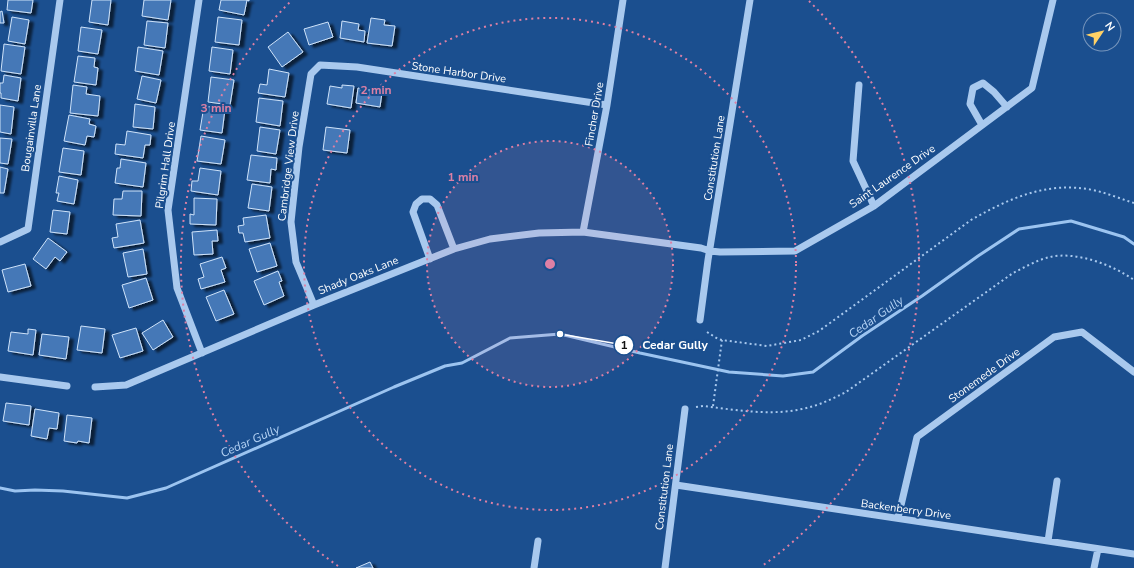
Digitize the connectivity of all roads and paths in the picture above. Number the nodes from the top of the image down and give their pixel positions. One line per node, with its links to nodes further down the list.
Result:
1 (60, 0): 15 (street, Bougainvilla Lane)
2 (199, 0): 24 (street, Pilgrim Hall Drive)
3 (623, 0): 8 (street, Fincher Drive)
4 (750, 0): 17 (street, Constitution Lane)
5 (1053, 0): 9 (street, Saint Laurence Drive)
6 (311, 74): 8 (street, Stone Harbor Drive); 20 (street, Cambridge View Drive)
7 (859, 85): 12 (street)
8 (607, 105): 13 (street, Fincher Drive)
9 (1007, 107): 10 (street, Saint Laurence Drive); 10 (street)
10 (982, 125): 12 (street, Saint Laurence Drive)
11 (1134, 203): 23 (path)
12 (874, 206): 17 (street, Saint Laurence Drive)
13 (583, 232): 14 (street, Shady Oaks Lane); 16 (street, Shady Oaks Lane)
14 (639, 240): 17 (street, Saint Laurence Drive)
15 (0, 242)
16 (454, 249): 18 (street, Shady Oaks Lane); 18 (street)
17 (710, 251): 21 (street, Constitution Lane)
18 (430, 258): 20 (street, Shady Oaks Lane)
19 (1134, 280): 30 (path)
20 (314, 305): 24 (street, Shady Oaks Lane)
21 (700, 320)
22 (707, 332): 23 (path)
23 (722, 340): 30 (path)
24 (202, 353): 28 (street, Shady Oaks Lane)
25 (1134, 372): 34 (street, Stonemede Drive)
26 (0, 377): 27 (street)
27 (67, 386)
28 (95, 387)
29 (696, 406): 30 (path)
30 (713, 407)
31 (685, 409): 33 (street, Constitution Lane)
32 (1057, 481): 36 (street)
33 (676, 485): 34 (street, Backenberry Drive); 40 (street, Constitution Lane)
34 (898, 518): 36 (street, Backenberry Drive)
35 (538, 541): 39 (street)
36 (1048, 541): 37 (street, Backenberry Drive)
37 (1098, 549): 38 (street, Backenberry Drive); 41 (street)
38 (1134, 554)
39 (534, 568)
40 (665, 568)
41 (1094, 568)

